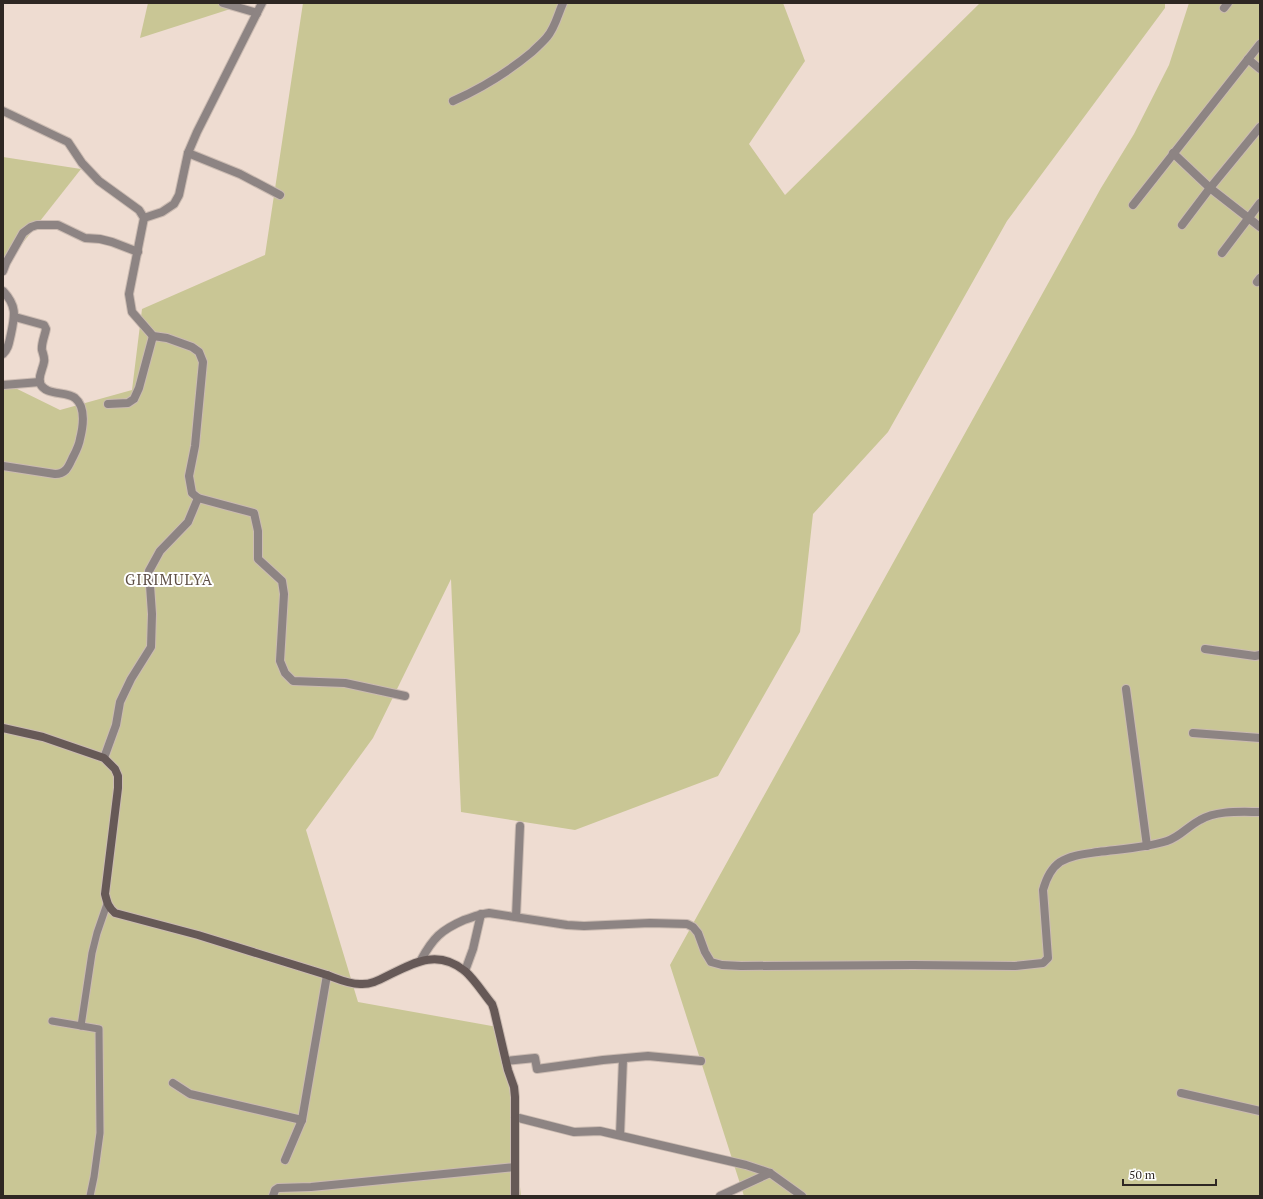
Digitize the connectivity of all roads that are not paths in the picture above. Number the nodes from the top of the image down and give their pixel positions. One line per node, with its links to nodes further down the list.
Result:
1 (223, 3): 4 (street)
2 (262, 3): 4 (street)
3 (563, 3): 8 (street)
4 (257, 13): 12 (street)
5 (1260, 44): 6 (street)
6 (1248, 59): 7 (street); 11 (street)
7 (1260, 69)
8 (453, 101)
9 (3, 111): 17 (street)
10 (1260, 127): 13 (street)
11 (1173, 153): 13 (street); 16 (street)
12 (188, 154): 14 (street); 17 (street)
13 (1210, 188): 18 (street); 19 (street)
14 (280, 195)
15 (1260, 203): 18 (street)
16 (1133, 205)
17 (144, 218): 21 (street)
18 (1249, 218): 20 (street); 22 (street)
19 (1182, 225)
20 (1260, 227)
21 (138, 252): 23 (street); 26 (street)
22 (1222, 253)
23 (3, 271)
24 (3, 291): 25 (street)
25 (15, 316): 27 (street); 28 (street)
26 (153, 336): 30 (street); 32 (street)
27 (4, 353)
28 (40, 382): 29 (street); 31 (street)
29 (3, 385)
30 (108, 404)
31 (3, 466)
32 (198, 498): 36 (street); 40 (street)
33 (1205, 650): 34 (street)
34 (1260, 656)
35 (1126, 689): 43 (street)
36 (406, 696)
37 (3, 728): 40 (street)
38 (1194, 733): 39 (street)
39 (1260, 738)
40 (104, 758): 44 (street)
41 (1260, 812): 43 (street)
42 (520, 826): 46 (street)
43 (1147, 846): 46 (street)
44 (107, 904): 49 (street); 51 (lane)
45 (481, 914): 46 (street); 47 (street); 48 (street)
46 (516, 916)
47 (421, 960): 48 (street); 49 (street)
48 (465, 971): 53 (street)
49 (327, 975): 59 (street)
50 (52, 1021): 51 (lane)
51 (81, 1026): 64 (lane)
52 (623, 1058): 53 (street); 54 (street); 60 (street)
53 (506, 1061): 58 (street)
54 (701, 1061)
55 (173, 1083): 59 (street)
56 (1181, 1093): 57 (street)
57 (1260, 1111)
58 (515, 1117): 60 (street); 62 (street)
59 (302, 1120): 61 (street)
60 (620, 1135): 63 (street)
61 (284, 1160)
62 (515, 1167): 65 (street); 66 (street)
63 (770, 1173): 67 (street); 68 (street)
64 (90, 1196)
65 (272, 1196)
66 (515, 1196)
67 (720, 1196)
68 (802, 1196)

